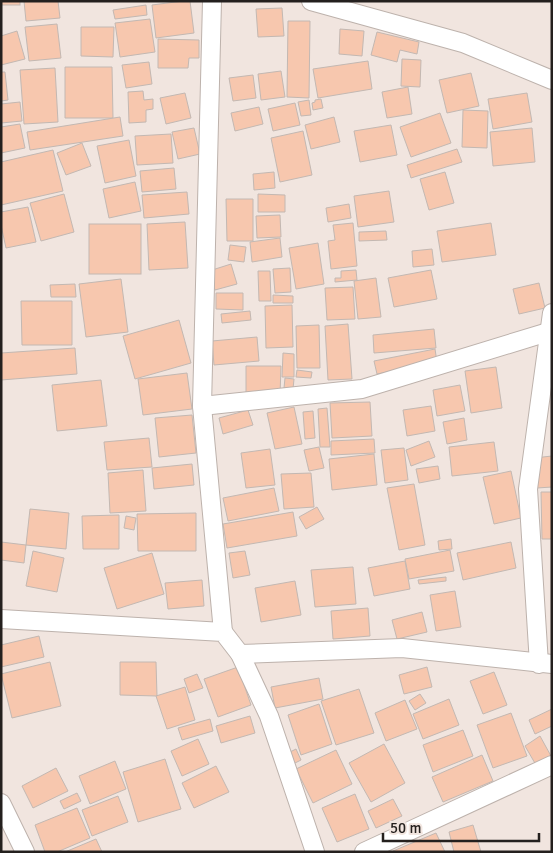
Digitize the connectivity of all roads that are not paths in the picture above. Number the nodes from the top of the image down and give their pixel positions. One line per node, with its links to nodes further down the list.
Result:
1 (212, 1): 6 (street)
2 (312, 1): 3 (street)
3 (552, 80)
4 (552, 313): 5 (street)
5 (548, 332): 6 (street); 10 (street)
6 (202, 406): 8 (street)
7 (1, 619): 8 (street)
8 (223, 632): 9 (street)
9 (240, 654): 10 (street); 13 (street)
10 (545, 664)
11 (552, 765): 15 (street)
12 (1, 803): 14 (street)
13 (312, 851)
14 (25, 852)
15 (364, 852)

